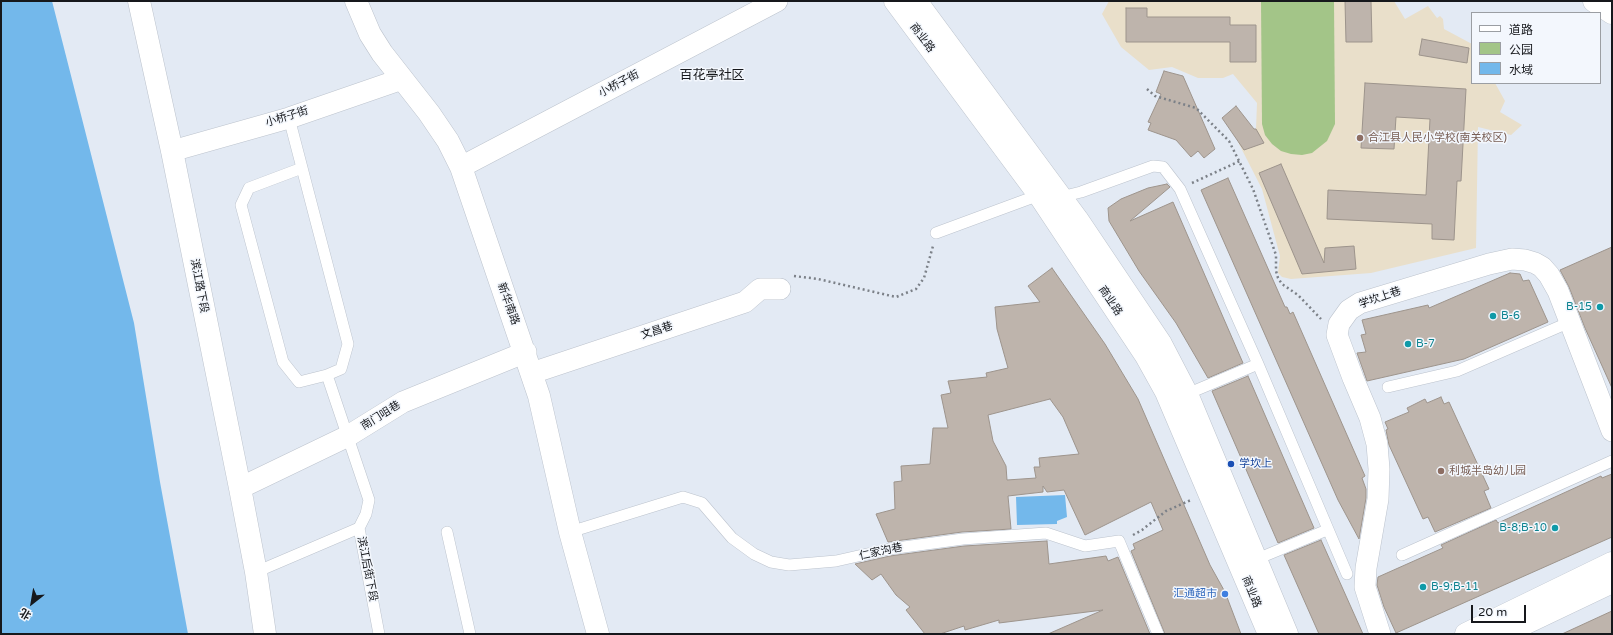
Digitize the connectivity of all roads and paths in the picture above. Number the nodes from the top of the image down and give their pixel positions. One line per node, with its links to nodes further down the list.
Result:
1 (139, 1): 11 (main road, 滨江路下段)
2 (356, 1): 8 (main road, 新华南路)
3 (777, 1): 13 (street, 小桥子街)
4 (895, 1): 16 (main road, 商业路)
5 (916, 1): 17 (main road, 商业路)
6 (1594, 1): 7 (main road)
7 (1612, 13)
8 (402, 79): 10 (street, 小桥子街); 13 (main road, 新华南路)
9 (1147, 89): 12 (path)
10 (289, 118): 11 (street, 小桥子街); 14 (lane)
11 (172, 151): 31 (main road, 滨江路下段)
12 (1240, 161): 15 (path); 21 (path)
13 (461, 167): 22 (main road, 新华南路)
14 (302, 168): 25 (lane); 25 (lane)
15 (1189, 184)
16 (1039, 196): 17 (lane); 18 (lane); 49 (main road, 商业路)
17 (1062, 197): 23 (lane); 27 (main road, 商业路)
18 (936, 233): 19 (path)
19 (786, 282): 24 (street, 文昌巷)
20 (1570, 322): 21 (street, 学坎上巷); 26 (lane); 28 (street, 学坎上巷)
21 (1337, 335): 51 (street)
22 (526, 352): 24 (main road, 新华南路); 29 (street, 南门咀巷)
23 (1258, 364): 27 (lane); 34 (lane)
24 (532, 373): 36 (main road, 新华南路)
25 (326, 375): 29 (lane, 滨江后街下段)
26 (1388, 387)
27 (1187, 394): 39 (main road, 商业路)
28 (1612, 431)
29 (348, 436): 31 (street, 南门咀巷); 33 (lane, 滨江后街下段)
30 (1612, 461): 38 (lane)
31 (240, 488): 41 (main road, 滨江路下段)
32 (1183, 504): 37 (path)
33 (359, 528): 41 (lane); 45 (lane, 滨江后街下段)
34 (1327, 530): 39 (lane); 42 (lane)
35 (447, 532): 46 (lane)
36 (570, 532): 37 (lane, 仁家沟巷); 47 (main road, 新华南路)
37 (1120, 541): 48 (lane)
38 (1402, 555)
39 (1257, 560): 50 (main road, 商业路)
40 (1612, 564): 52 (main road)
41 (256, 572): 44 (main road, 滨江路下段)
42 (1347, 574)
43 (1612, 582): 53 (main road)
44 (265, 634)
45 (379, 634)
46 (470, 634)
47 (598, 634)
48 (1158, 634)
49 (1269, 634)
50 (1287, 634)
51 (1380, 634)
52 (1466, 634)
53 (1503, 634)

